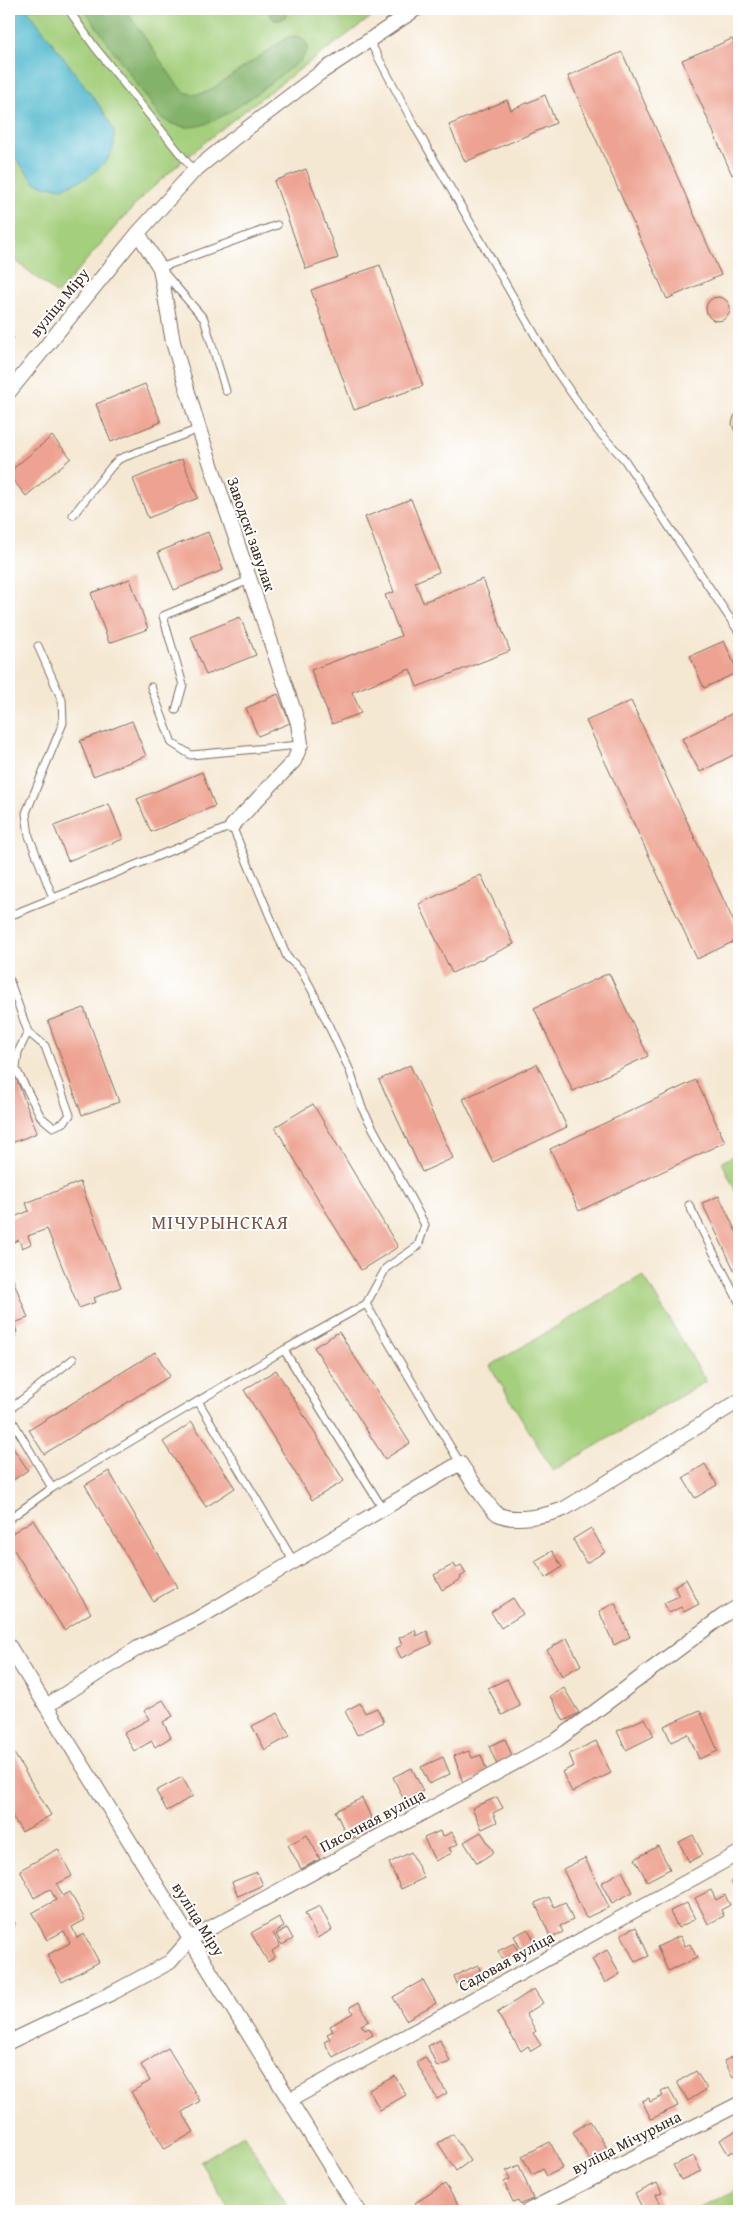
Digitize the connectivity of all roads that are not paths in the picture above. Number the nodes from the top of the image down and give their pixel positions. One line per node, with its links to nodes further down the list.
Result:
1 (68, 9): 4 (lane)
2 (416, 9): 3 (street, вуліца Міру)
3 (369, 40): 4 (street, вуліца Міру); 13 (lane)
4 (194, 171): 6 (street, вуліца Міру)
5 (278, 225): 7 (lane)
6 (138, 233): 7 (street, Заводскі завулак); 9 (street, вуліца Міру)
7 (160, 268): 8 (lane); 10 (street, Заводскі завулак)
8 (226, 391)
9 (9, 392)
10 (199, 429): 11 (lane); 12 (street, Заводскі завулак)
11 (73, 515)
12 (249, 580): 16 (lane); 17 (street, Заводскі завулак)
13 (739, 632)
14 (38, 646): 19 (lane)
15 (151, 687): 17 (lane)
16 (176, 710)
17 (301, 744): 18 (street)
18 (232, 826): 19 (lane); 25 (lane)
19 (53, 898): 20 (lane)
20 (9, 916)
21 (9, 979): 22 (lane)
22 (28, 1032): 22 (lane)
23 (689, 1205): 24 (lane)
24 (739, 1302)
25 (366, 1304): 26 (lane); 32 (lane)
26 (284, 1350): 28 (lane); 34 (lane)
27 (73, 1359): 30 (lane)
28 (198, 1401): 33 (lane); 36 (lane)
29 (739, 1401): 32 (street)
30 (9, 1410)
31 (9, 1415): 33 (lane)
32 (460, 1463): 34 (street)
33 (52, 1488): 35 (lane)
34 (383, 1509): 36 (street)
35 (9, 1519)
36 (294, 1562): 39 (street)
37 (739, 1606): 41 (street, Пясочная вуліца)
38 (9, 1646): 39 (street, вуліца Міру)
39 (46, 1706): 41 (street, вуліца Міру)
40 (739, 1853): 43 (street, Садовая вуліца)
41 (190, 1939): 42 (street, Пясочная вуліца); 43 (street, вуліца Міру)
42 (9, 2042)
43 (290, 2100): 45 (street, вуліца Міру)
44 (739, 2104): 46 (street, вуліца Мічурына)
45 (358, 2211)
46 (528, 2211)

